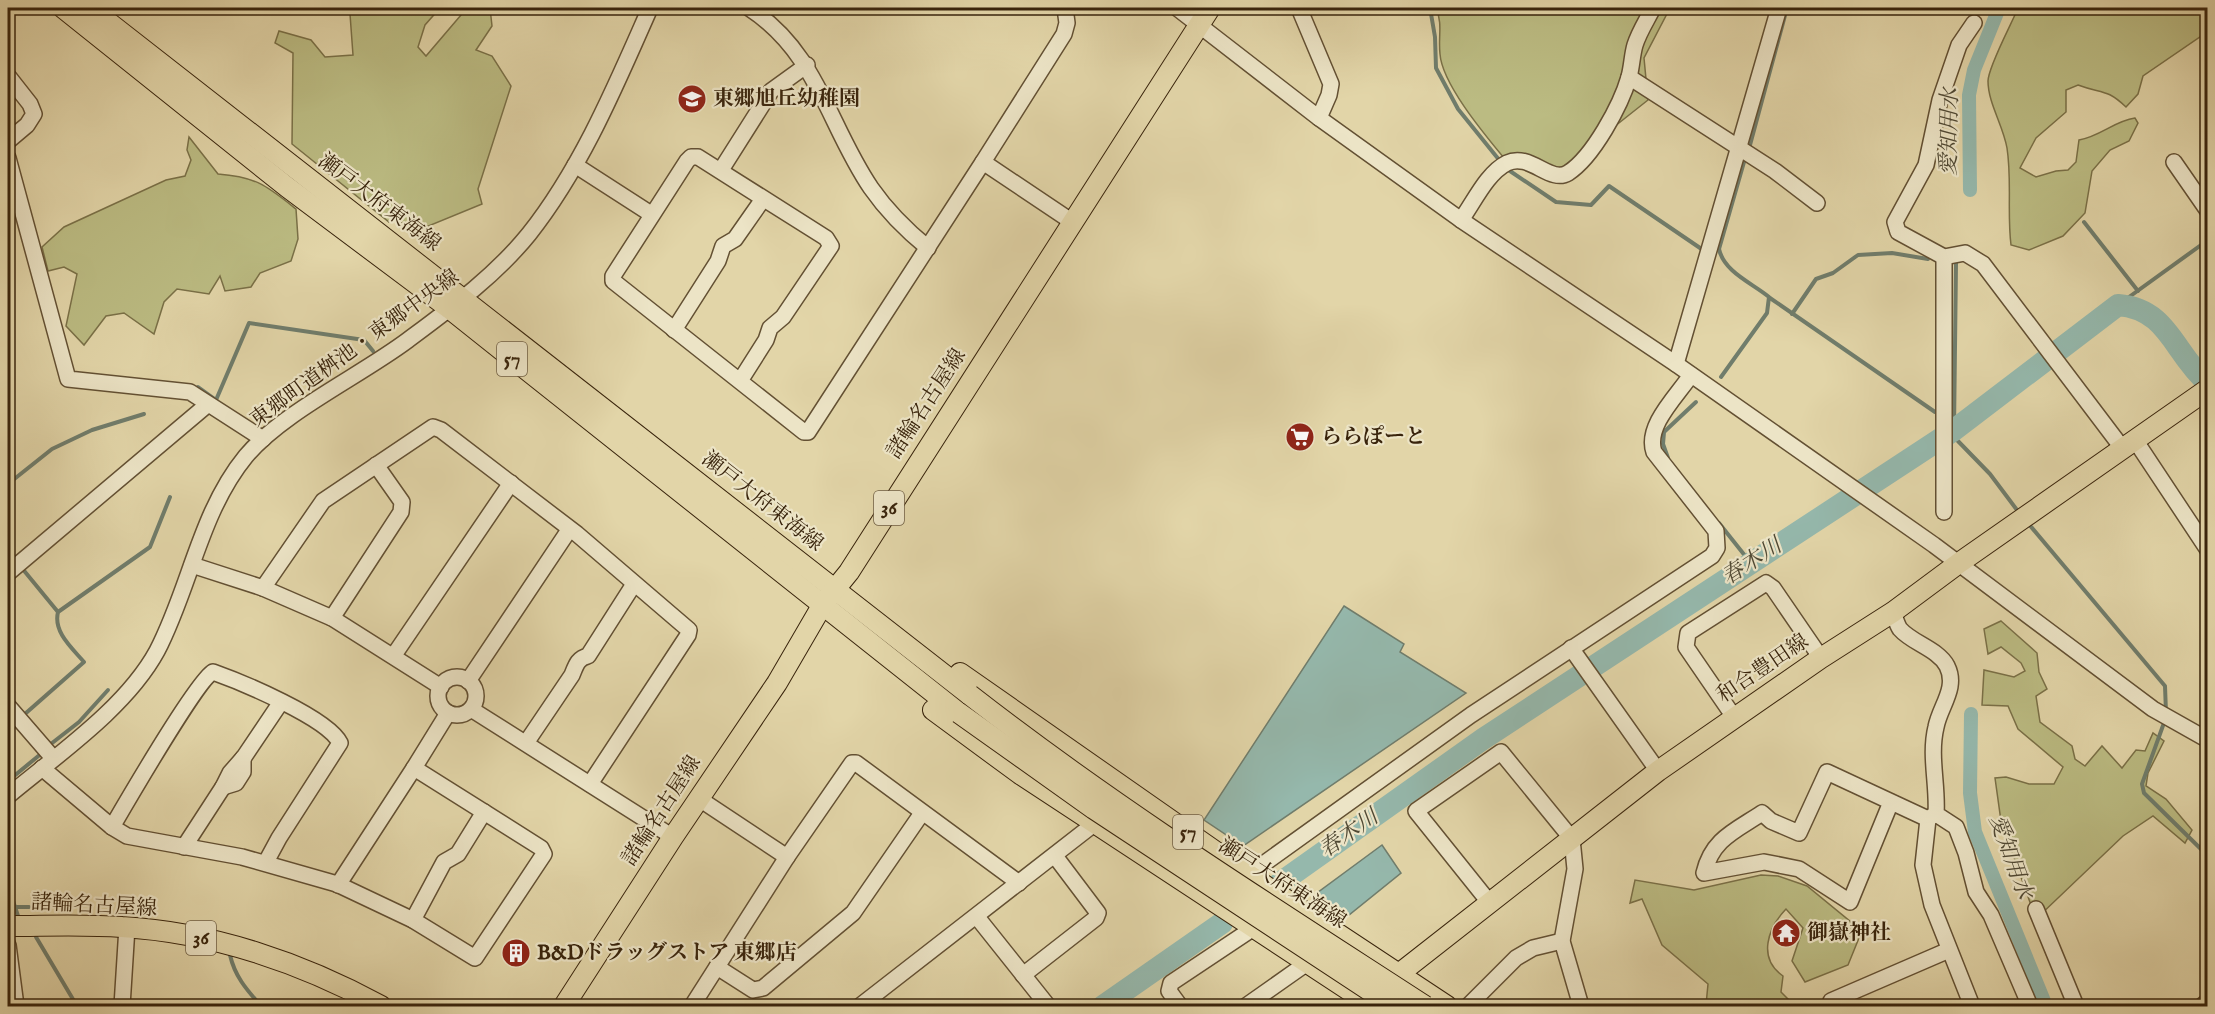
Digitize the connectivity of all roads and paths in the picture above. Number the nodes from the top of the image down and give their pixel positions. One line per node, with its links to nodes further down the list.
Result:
1 (63, 8): 32 (main road, 瀬戸大府東海線 / 57)
2 (90, 8): 32 (main road, 瀬戸大府東海線 / 57)
3 (650, 8): 22 (street, 東郷町道桝池・東郷中央線)
4 (749, 8): 13 (street)
5 (1065, 8): 20 (street)
6 (1177, 8): 12 (street)
7 (1210, 8): 12 (main road, 諸輪名古屋線 / 36)
8 (1299, 8): 16 (street)
9 (1653, 8): 15 (street)
10 (1779, 8): 18 (street)
11 (1974, 22): 31 (street)
12 (1199, 27): 16 (street); 29 (main road, 諸輪名古屋線 / 36)
13 (807, 65): 23 (street); 30 (street)
14 (8, 76): 17 (street)
15 (1629, 77): 18 (street); 28 (street)
16 (1319, 118): 28 (street)
17 (8, 141)
18 (1740, 149): 25 (street); 34 (street)
19 (8, 158): 38 (street)
20 (983, 162): 29 (street); 30 (street)
21 (2174, 162): 26 (street)
22 (575, 165): 27 (street); 32 (street, 東郷町道桝池・東郷中央線)
23 (720, 170): 24 (street); 27 (street)
24 (763, 198): 33 (street); 36 (street)
25 (1817, 203)
26 (2208, 211)
27 (651, 214): 33 (street)
28 (1461, 220): 34 (street)
29 (1071, 221): 51 (main road, 諸輪名古屋線 / 36)
30 (928, 248): 36 (street)
31 (1944, 256): 40 (street); 43 (street)
32 (457, 304): 39 (street, 東郷町道桝池・東郷中央線); 51 (main road, 瀬戸大府東海線 / 57)
33 (674, 330): 36 (street)
34 (1676, 364): 35 (street)
35 (1691, 375): 46 (street); 54 (street)
36 (740, 381)
37 (2208, 389): 40 (main road, 和合豊田線)
38 (207, 405): 39 (street); 48 (street)
39 (263, 439): 47 (street, 東郷町道桝池・東郷中央線)
40 (2129, 445): 45 (street); 46 (main road, 和合豊田線)
41 (376, 465): 42 (street); 50 (street); 53 (street)
42 (511, 483): 44 (street); 55 (street)
43 (1944, 512)
44 (569, 530): 49 (street); 58 (street)
45 (2208, 550)
46 (1959, 563): 52 (main road, 和合豊田線); 66 (street)
47 (192, 565): 50 (street); 68 (street, 東郷町道桝池・東郷中央線)
48 (8, 573)
49 (634, 584): 67 (street); 71 (street)
50 (263, 588): 53 (street)
51 (829, 597): 57 (main road, 瀬戸大府東海線 / 57); 59 (main road, 瀬戸大府東海線 / 57); 74 (main road, 諸輪名古屋線 / 36)
52 (1893, 612): 56 (main road, 和合豊田線); 78 (street)
53 (332, 618): 55 (street)
54 (1574, 652): 70 (street); 87 (street)
55 (394, 654): 60 (street)
56 (1821, 658): 65 (main road, 和合豊田線); 65 (street)
57 (927, 661): 72 (main road, 57); 117 (main road, 瀬戸大府東海線 / 57, bridge)
58 (468, 681): 60 (street); 63 (street)
59 (919, 681): 79 (main road, 57); 116 (main road, 瀬戸大府東海線 / 57, bridge)
60 (441, 687): 64 (street)
61 (281, 702): 80 (street); 83 (street); 86 (street)
62 (8, 706): 68 (street)
63 (471, 709): 64 (street); 67 (street)
64 (448, 713): 69 (street)
65 (1734, 717): 70 (main road, 和合豊田線)
66 (2204, 735)
67 (526, 743): 71 (street)
68 (47, 763): 73 (street, 東郷町道桝池・東郷中央線); 80 (street)
69 (414, 768): 76 (street); 89 (street)
70 (1658, 771): 82 (main road, 和合豊田線)
71 (590, 784): 81 (street)
72 (1131, 794): 79 (street); 87 (main road, 57)
73 (8, 796)
74 (698, 798): 81 (main road, 諸輪名古屋線 / 36); 85 (street)
75 (1892, 802): 75 (street); 78 (street)
76 (484, 812): 94 (street); 94 (street)
77 (922, 813): 85 (street); 88 (street); 102 (street)
78 (1932, 817): 100 (street); 123 (street)
79 (1095, 823): 84 (street); 90 (main road, 57)
80 (112, 827): 83 (street)
81 (672, 837): 111 (main road, 諸輪名古屋線 / 36)
82 (1572, 839): 91 (main road, 和合豊田線); 91 (street); 98 (street)
83 (184, 847): 86 (street)
84 (1054, 855): 88 (street); 104 (street)
85 (787, 857): 102 (street)
86 (266, 862): 89 (street)
87 (1249, 875): 90 (street); 103 (main road, 57)
88 (1019, 883): 93 (street)
89 (338, 885): 94 (street)
90 (1212, 901): 97 (main road, 57)
91 (1489, 902): 103 (main road, 和合豊田線)
92 (2036, 909): 124 (street)
93 (977, 917): 104 (street); 106 (street)
94 (413, 920)
95 (8, 926): 96 (main road, 諸輪名古屋線 / 36)
96 (127, 927): 109 (street); 110 (main road, 諸輪名古屋線 / 36)
97 (1252, 929): 101 (main road, 57); 114 (street)
98 (1562, 941): 119 (street); 120 (street)
99 (8, 945): 108 (street)
100 (1948, 950): 121 (street); 122 (street)
101 (1306, 963): 107 (main road, 57); 115 (street)
102 (717, 967): 112 (street)
103 (1399, 974): 107 (main road, 和合豊田線); 118 (main road, 57)
104 (1023, 975): 113 (street)
105 (2208, 1001): 125 (street)
106 (867, 1004)
107 (1365, 1005)
108 (15, 1006)
109 (122, 1006)
110 (381, 1006)
111 (564, 1006)
112 (692, 1006)
113 (1048, 1006)
114 (1180, 1006)
115 (1246, 1006)
116 (1393, 1006)
117 (1425, 1006)
118 (1447, 1006)
119 (1468, 1006)
120 (1581, 1006)
121 (1833, 1006)
122 (1972, 1006)
123 (2030, 1006)
124 (2076, 1006)
125 (2202, 1006)

